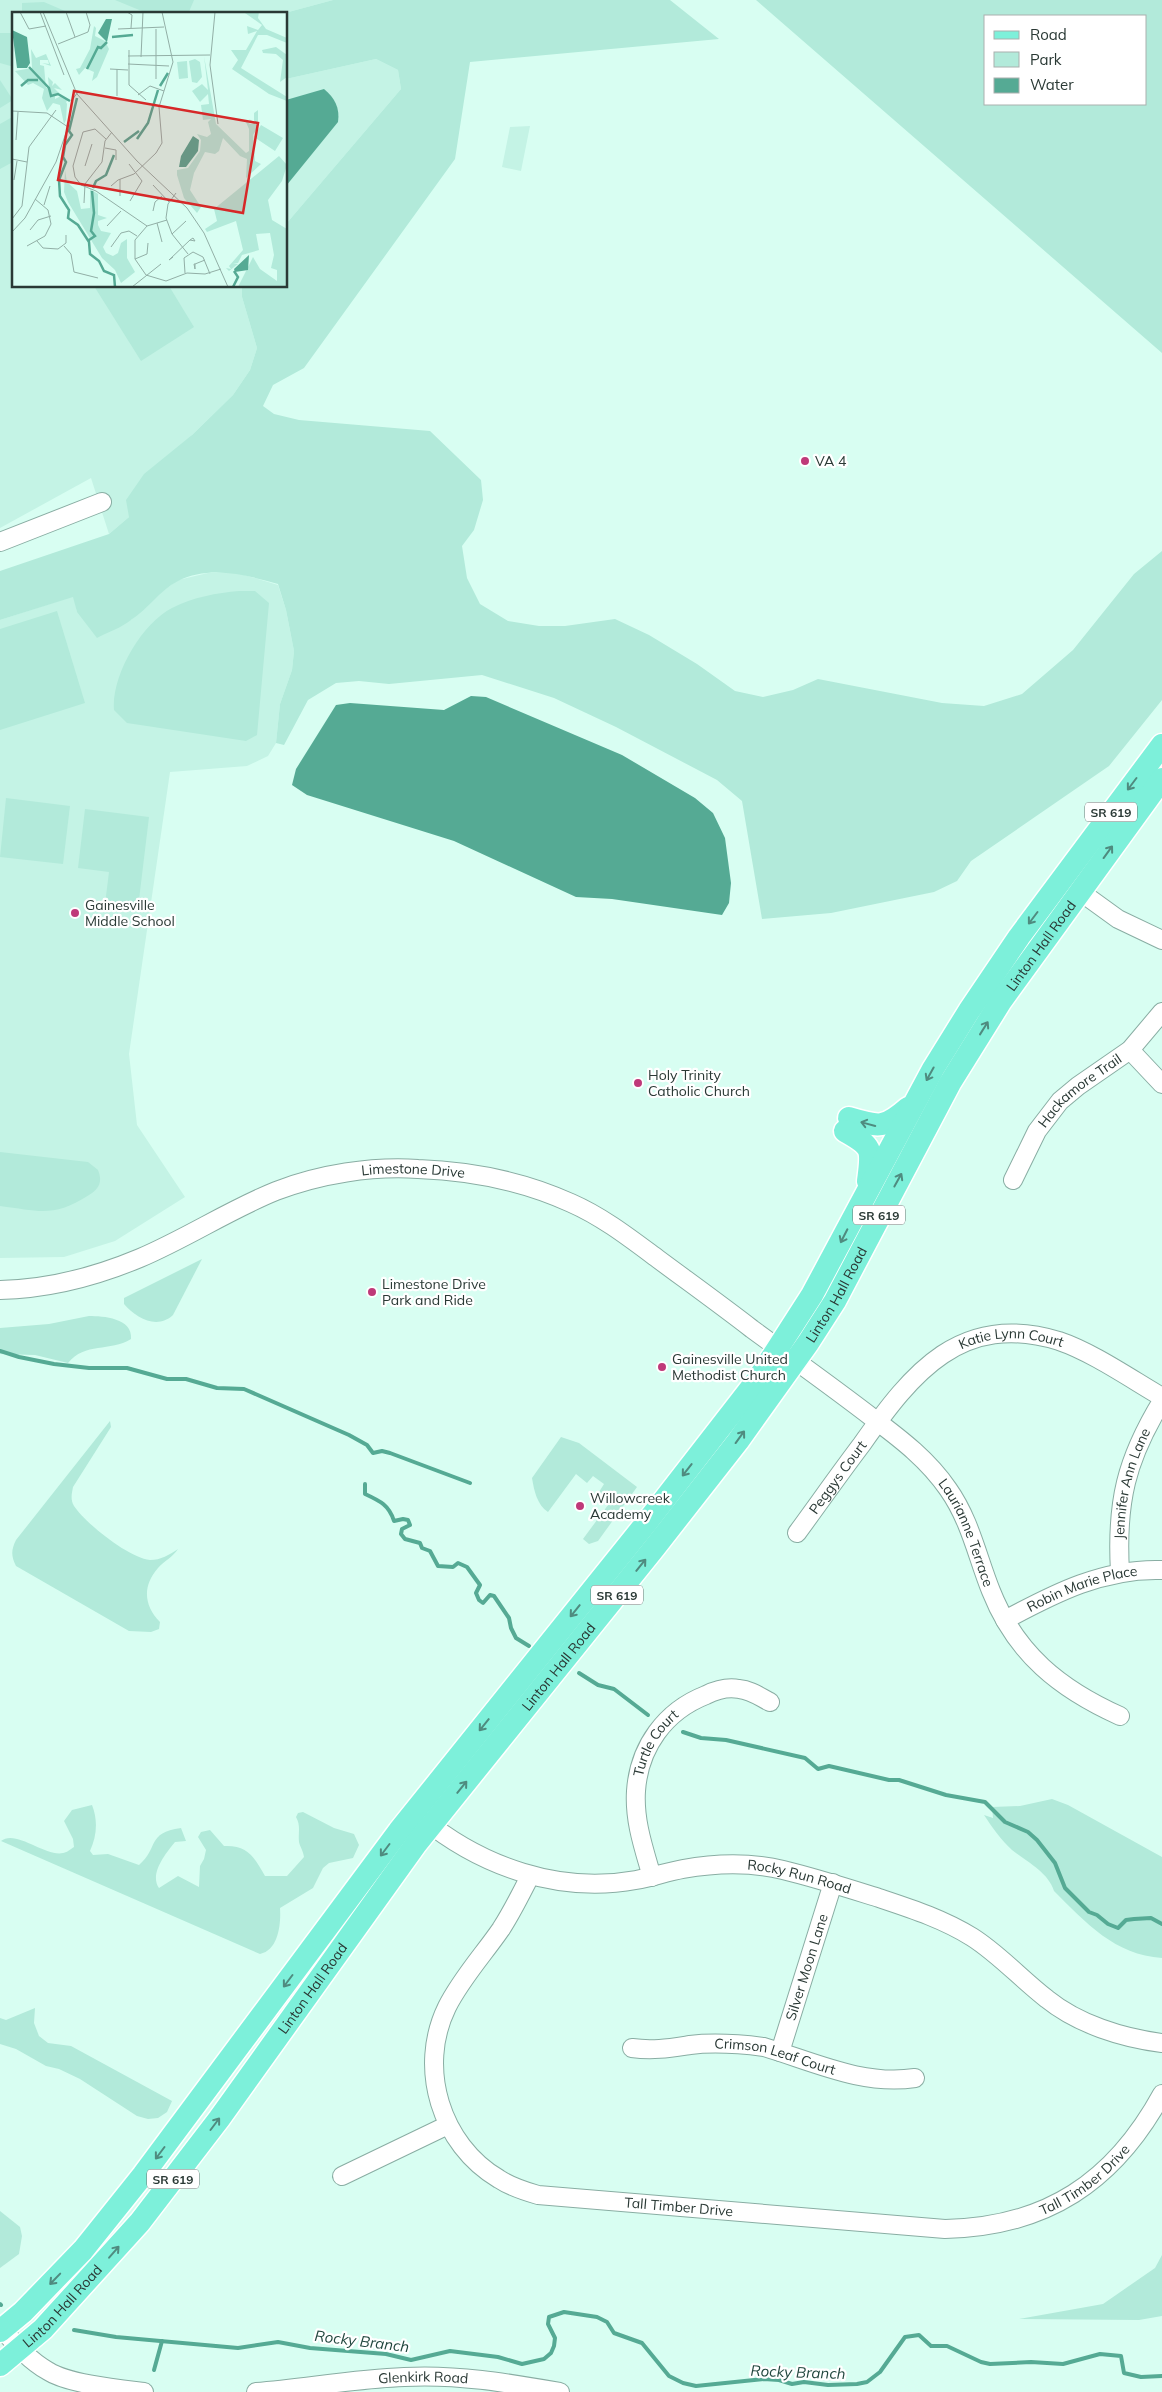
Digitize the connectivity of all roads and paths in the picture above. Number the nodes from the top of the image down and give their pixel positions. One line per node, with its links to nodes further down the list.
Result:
1 (102, 502): 2 (street)
2 (0, 542)
3 (1162, 745): 5 (main road, Linton Hall Road / SR 619, one-way to 5)
4 (1162, 779): 5 (main road, Linton Hall Road / SR 619, one-way to 4)
5 (1071, 886): 6 (street); 10 (main road, Linton Hall Road / SR 619, one-way to 10); 14 (main road, Linton Hall Road / SR 619, one-way to 5)
6 (1162, 940)
7 (1162, 1012): 8 (street, Hackamore Trail)
8 (1130, 1050): 9 (street); 11 (street, Hackamore Trail)
9 (1162, 1084)
10 (914, 1103): 12 (main road, Linton Hall Road / SR 619); 12 (main road, one-way to 12)
11 (1013, 1180)
12 (867, 1191): 14 (main road, Linton Hall Road / SR 619, one-way to 14)
13 (0, 1290): 14 (street, Limestone Drive)
14 (788, 1353): 16 (street, Laurianne Terrace); 23 (main road, Linton Hall Road / SR 619)
15 (1162, 1399): 16 (street, Katie Lynn Court); 19 (street, Jennifer Ann Lane)
16 (878, 1422): 17 (street, Peggys Court); 20 (street, Laurianne Terrace)
17 (798, 1533)
18 (1162, 1570): 19 (street, Robin Marie Place)
19 (1120, 1572): 20 (street, Robin Marie Place)
20 (1005, 1620): 22 (street, Laurianne Terrace)
21 (770, 1702): 25 (street, Turtle Court)
22 (1120, 1716)
23 (423, 1818): 24 (street, Rocky Run Road); 34 (main road, Linton Hall Road / SR 619, one-way to 34); 35 (main road, Linton Hall Road / SR 619, one-way to 23)
24 (530, 1876): 25 (street, Rocky Run Road); 32 (street, Tall Timber Drive)
25 (652, 1877): 26 (street, Rocky Run Road)
26 (833, 1883): 27 (street, Rocky Run Road); 29 (street, Silver Moon Lane)
27 (1162, 2043)
28 (632, 2048): 29 (street, Crimson Leaf Court)
29 (780, 2052): 30 (street, Crimson Leaf Court)
30 (915, 2078)
31 (1162, 2094): 32 (street, Tall Timber Drive)
32 (448, 2125): 33 (street)
33 (342, 2176)
34 (1, 2330): 35 (street)
35 (20, 2350): 36 (main road, Linton Hall Road / SR 619); 38 (street)
36 (0, 2365)
37 (465, 2385): 39 (street, Glenkirk Road); 40 (street, Glenkirk Road)
38 (144, 2392)
39 (256, 2392)
40 (560, 2392)

